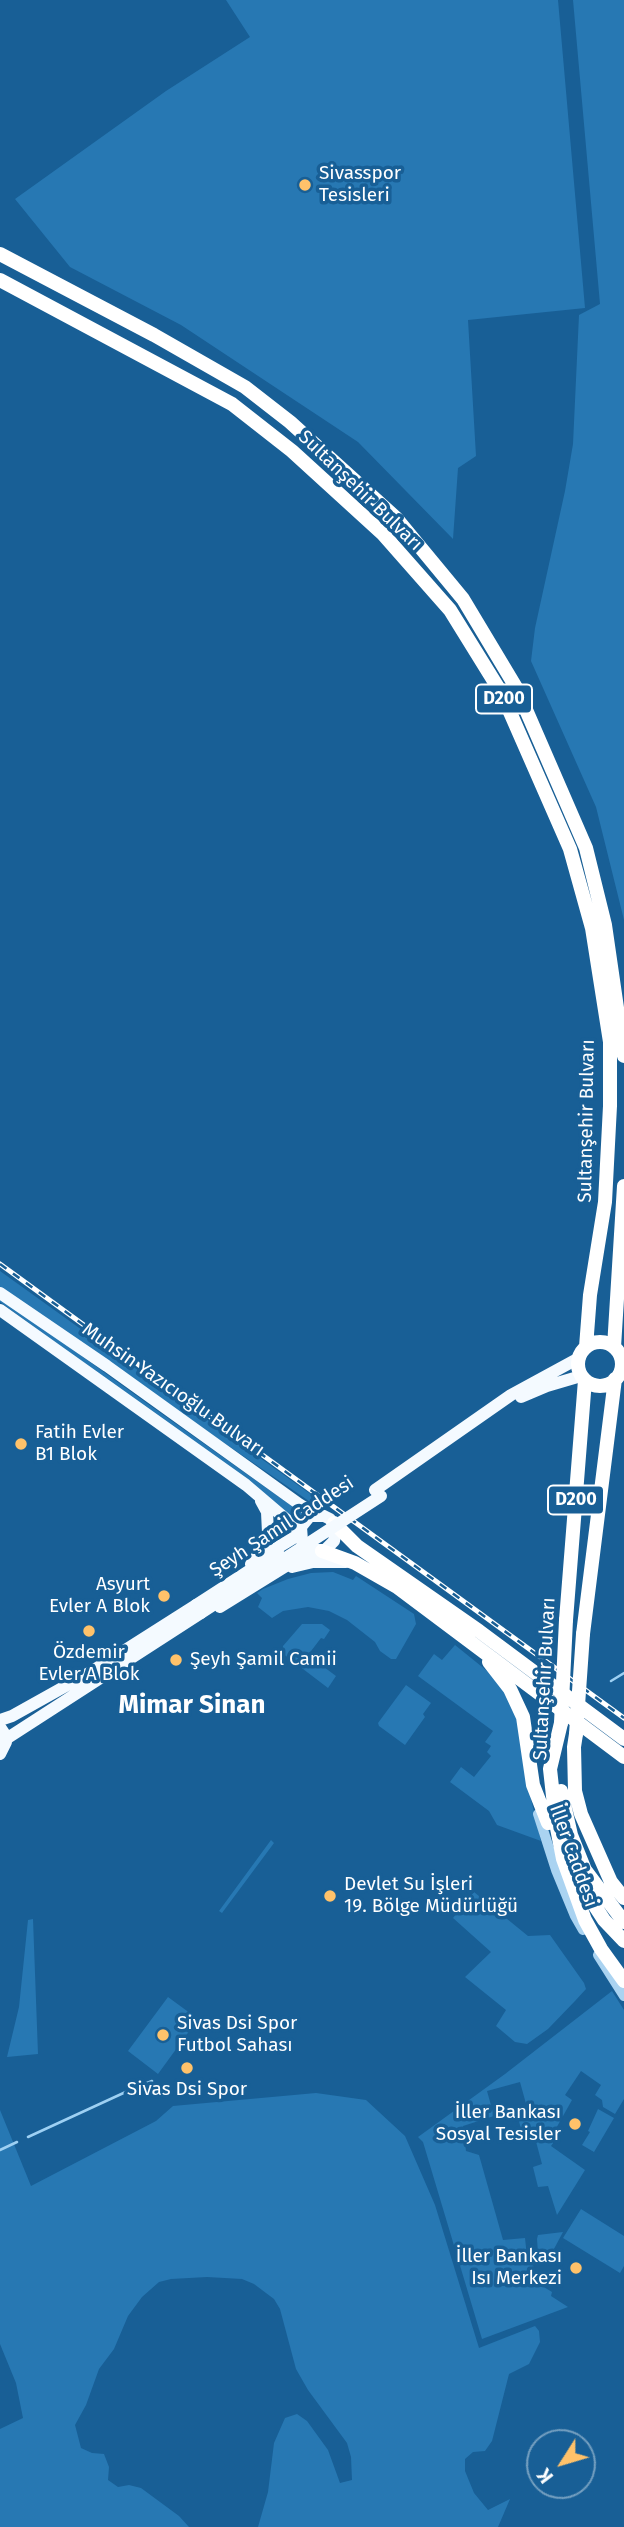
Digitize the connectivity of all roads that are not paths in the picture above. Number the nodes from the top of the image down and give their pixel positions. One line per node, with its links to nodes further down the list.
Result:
1 (0, 254): 3 (highway, Sultanşehir Bulvarı / D200)
2 (0, 279): 10 (highway, Sultanşehir Bulvarı / D200)
3 (624, 1056)
4 (624, 1186): 7 (highway, Sultanşehir Bulvarı)
5 (0, 1293): 15 (main road, Muhsin Yazıcıoğlu Bulvarı)
6 (0, 1310): 13 (main road, Muhsin Yazıcıoğlu Bulvarı)
7 (617, 1311): 8 (street); 9 (highway, Sultanşehir Bulvarı)
8 (624, 1324)
9 (618, 1348): 10 (highway); 11 (highway, Sultanşehir Bulvarı)
10 (582, 1352): 12 (highway, Sultanşehir Bulvarı); 14 (main road, Şeyh Şamil Caddesi)
11 (621, 1377): 12 (highway); 31 (highway, Sultanşehir Bulvarı / D200, bridge)
12 (583, 1378): 14 (main road, Şeyh Şamil Caddesi); 25 (highway, Sultanşehir Bulvarı / D200, bridge)
13 (246, 1485): 16 (main road, Muhsin Yazıcıoğlu Bulvarı); 19 (main road)
14 (378, 1493): 22 (main road, Şeyh Şamil Caddesi, bridge)
15 (329, 1519): 16 (main road); 17 (main road); 21 (highway, Muhsin Yazıcıoğlu Bulvarı)
16 (300, 1532): 17 (main road, Muhsin Yazıcıoğlu Bulvarı); 19 (main road)
17 (317, 1550): 18 (highway); 20 (main road)
18 (355, 1563): 20 (main road); 21 (highway)
19 (251, 1564): 22 (main road)
20 (275, 1573): 22 (main road)
21 (475, 1637): 23 (highway); 27 (highway); 29 (highway)
22 (146, 1642): 24 (main road, Şeyh Şamil Caddesi); 26 (main road, Şeyh Şamil Caddesi)
23 (523, 1717): 30 (highway); 38 (street, İller Caddesi)
24 (0, 1720)
25 (561, 1723): 35 (highway, Sultanşehir Bulvarı / D200); 37 (highway)
26 (3, 1733): 28 (main road)
27 (624, 1739)
28 (0, 1754)
29 (624, 1758)
30 (548, 1822)
31 (604, 1868): 33 (highway); 34 (highway, Sultanşehir Bulvarı / D200)
32 (582, 1886): 36 (highway)
33 (624, 1892)
34 (624, 1898)
35 (624, 1922)
36 (624, 1941)
37 (624, 1981)
38 (624, 1996)

